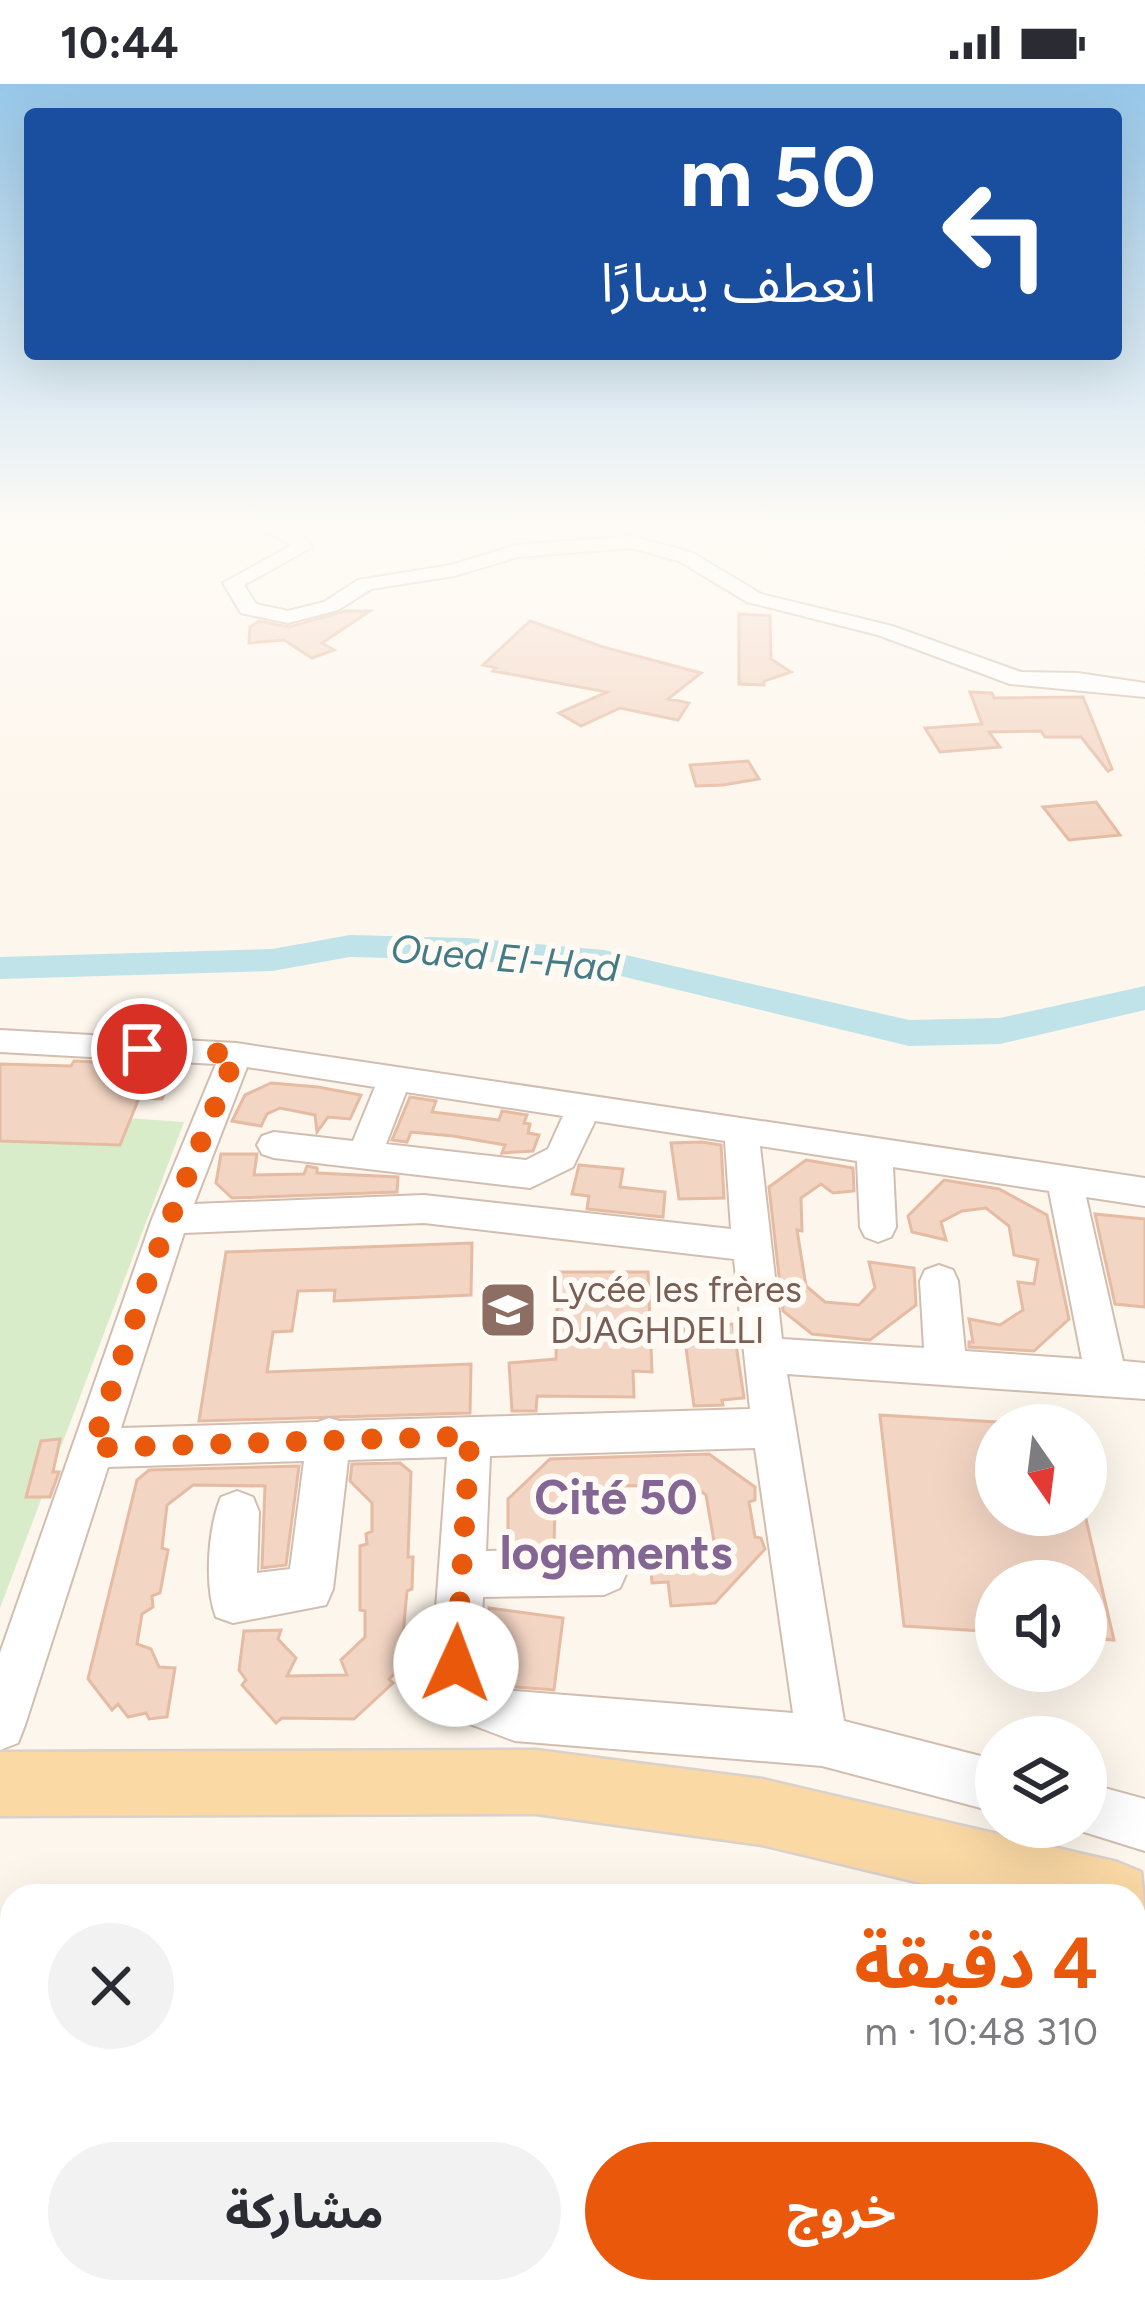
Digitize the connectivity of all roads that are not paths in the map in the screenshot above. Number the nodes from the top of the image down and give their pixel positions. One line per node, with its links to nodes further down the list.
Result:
1 (875, 628): 2 (street)
2 (1145, 690)
3 (0, 1041): 4 (street)
4 (236, 1054): 5 (street); 13 (street)
5 (395, 1077): 6 (street); 10 (street)
6 (585, 1105): 7 (street); 10 (street)
7 (741, 1128): 9 (street); 15 (street)
8 (274, 1144): 10 (street)
9 (874, 1148): 11 (street); 14 (street)
10 (366, 1152)
11 (1064, 1177): 12 (street); 19 (street)
12 (1145, 1192)
13 (170, 1220): 15 (street); 23 (street)
14 (878, 1226)
15 (748, 1246): 17 (street)
16 (939, 1281): 18 (street)
17 (762, 1354): 18 (street); 20 (street)
18 (946, 1367): 19 (street)
19 (1125, 1380)
20 (773, 1429): 21 (street); 28 (street)
21 (470, 1436): 22 (street); 26 (street)
22 (328, 1437): 23 (street); 24 (street)
23 (92, 1448): 27 (street)
24 (237, 1512)
25 (604, 1572): 26 (street)
26 (460, 1574): 28 (street)
27 (0, 1725)
28 (823, 1741): 29 (street)
29 (975, 1781)
30 (0, 1784): 33 (main road)
31 (1107, 1815): 32 (street)
32 (1145, 1825)
33 (1066, 1884)

